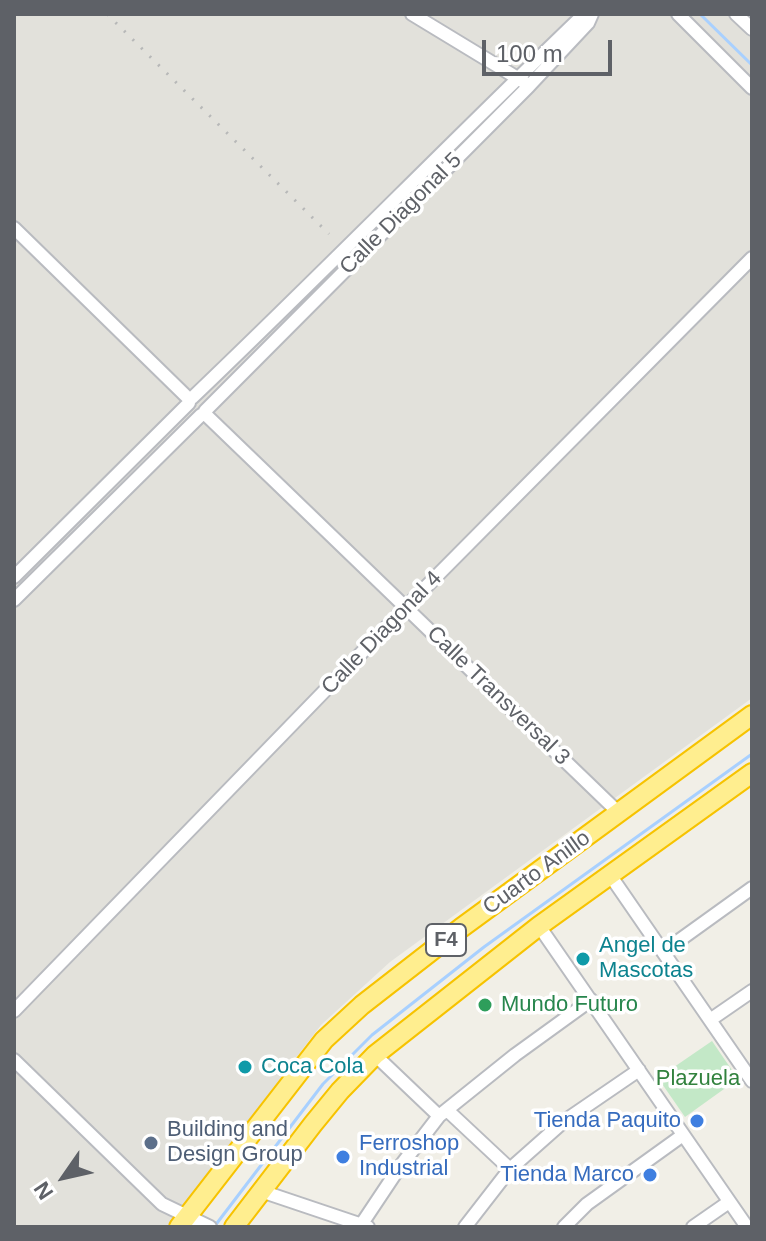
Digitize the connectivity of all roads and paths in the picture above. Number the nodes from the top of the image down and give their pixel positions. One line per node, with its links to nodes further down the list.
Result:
1 (412, 14): 6 (street)
2 (590, 14): 6 (street, Calle Diagonal 5); 7 (street, Calle Diagonal 5)
3 (678, 14): 8 (street)
4 (736, 14): 5 (street)
5 (752, 29)
6 (518, 77): 7 (street); 9 (street, Calle Diagonal 5)
7 (529, 86): 9 (street, Calle Diagonal 5)
8 (752, 88)
9 (458, 148): 10 (street, Calle Diagonal 5)
10 (413, 192): 13 (street, Calle Diagonal 5); 14 (street, Calle Diagonal 5)
11 (14, 228): 13 (street)
12 (752, 258): 17 (street, Calle Diagonal 4)
13 (190, 400): 14 (street, Calle Transversal 3); 15 (street, Calle Diagonal 5)
14 (203, 413): 16 (street, Calle Diagonal 5); 17 (street, Calle Transversal 3)
15 (14, 577)
16 (14, 600)
17 (406, 607): 20 (street, Calle Transversal 3); 27 (street, Calle Diagonal 4)
18 (752, 715): 20 (highway, Cuarto Anillo / F4)
19 (752, 773): 21 (highway, Cuarto Anillo / F4)
20 (619, 813): 38 (highway, Cuarto Anillo / F4)
21 (610, 875): 23 (highway, Cuarto Anillo / F4); 24 (street)
22 (752, 888): 24 (street)
23 (539, 926): 26 (street); 29 (highway, Cuarto Anillo / F4)
24 (663, 952): 28 (street)
25 (752, 991): 28 (street)
26 (591, 1000): 31 (street); 33 (street)
27 (14, 1011)
28 (710, 1020): 32 (street)
29 (375, 1055): 33 (street); 36 (highway, Cuarto Anillo / F4)
30 (14, 1060): 38 (street)
31 (639, 1070): 34 (street); 35 (street)
32 (752, 1081)
33 (443, 1113): 35 (street); 39 (street)
34 (683, 1135): 37 (street); 42 (street)
35 (510, 1169): 41 (street)
36 (261, 1191): 39 (street); 40 (highway, Cuarto Anillo / F4)
37 (729, 1202): 43 (street); 44 (street)
38 (195, 1223)
39 (365, 1226)
40 (234, 1227)
41 (465, 1227)
42 (564, 1227)
43 (693, 1227)
44 (747, 1227)

